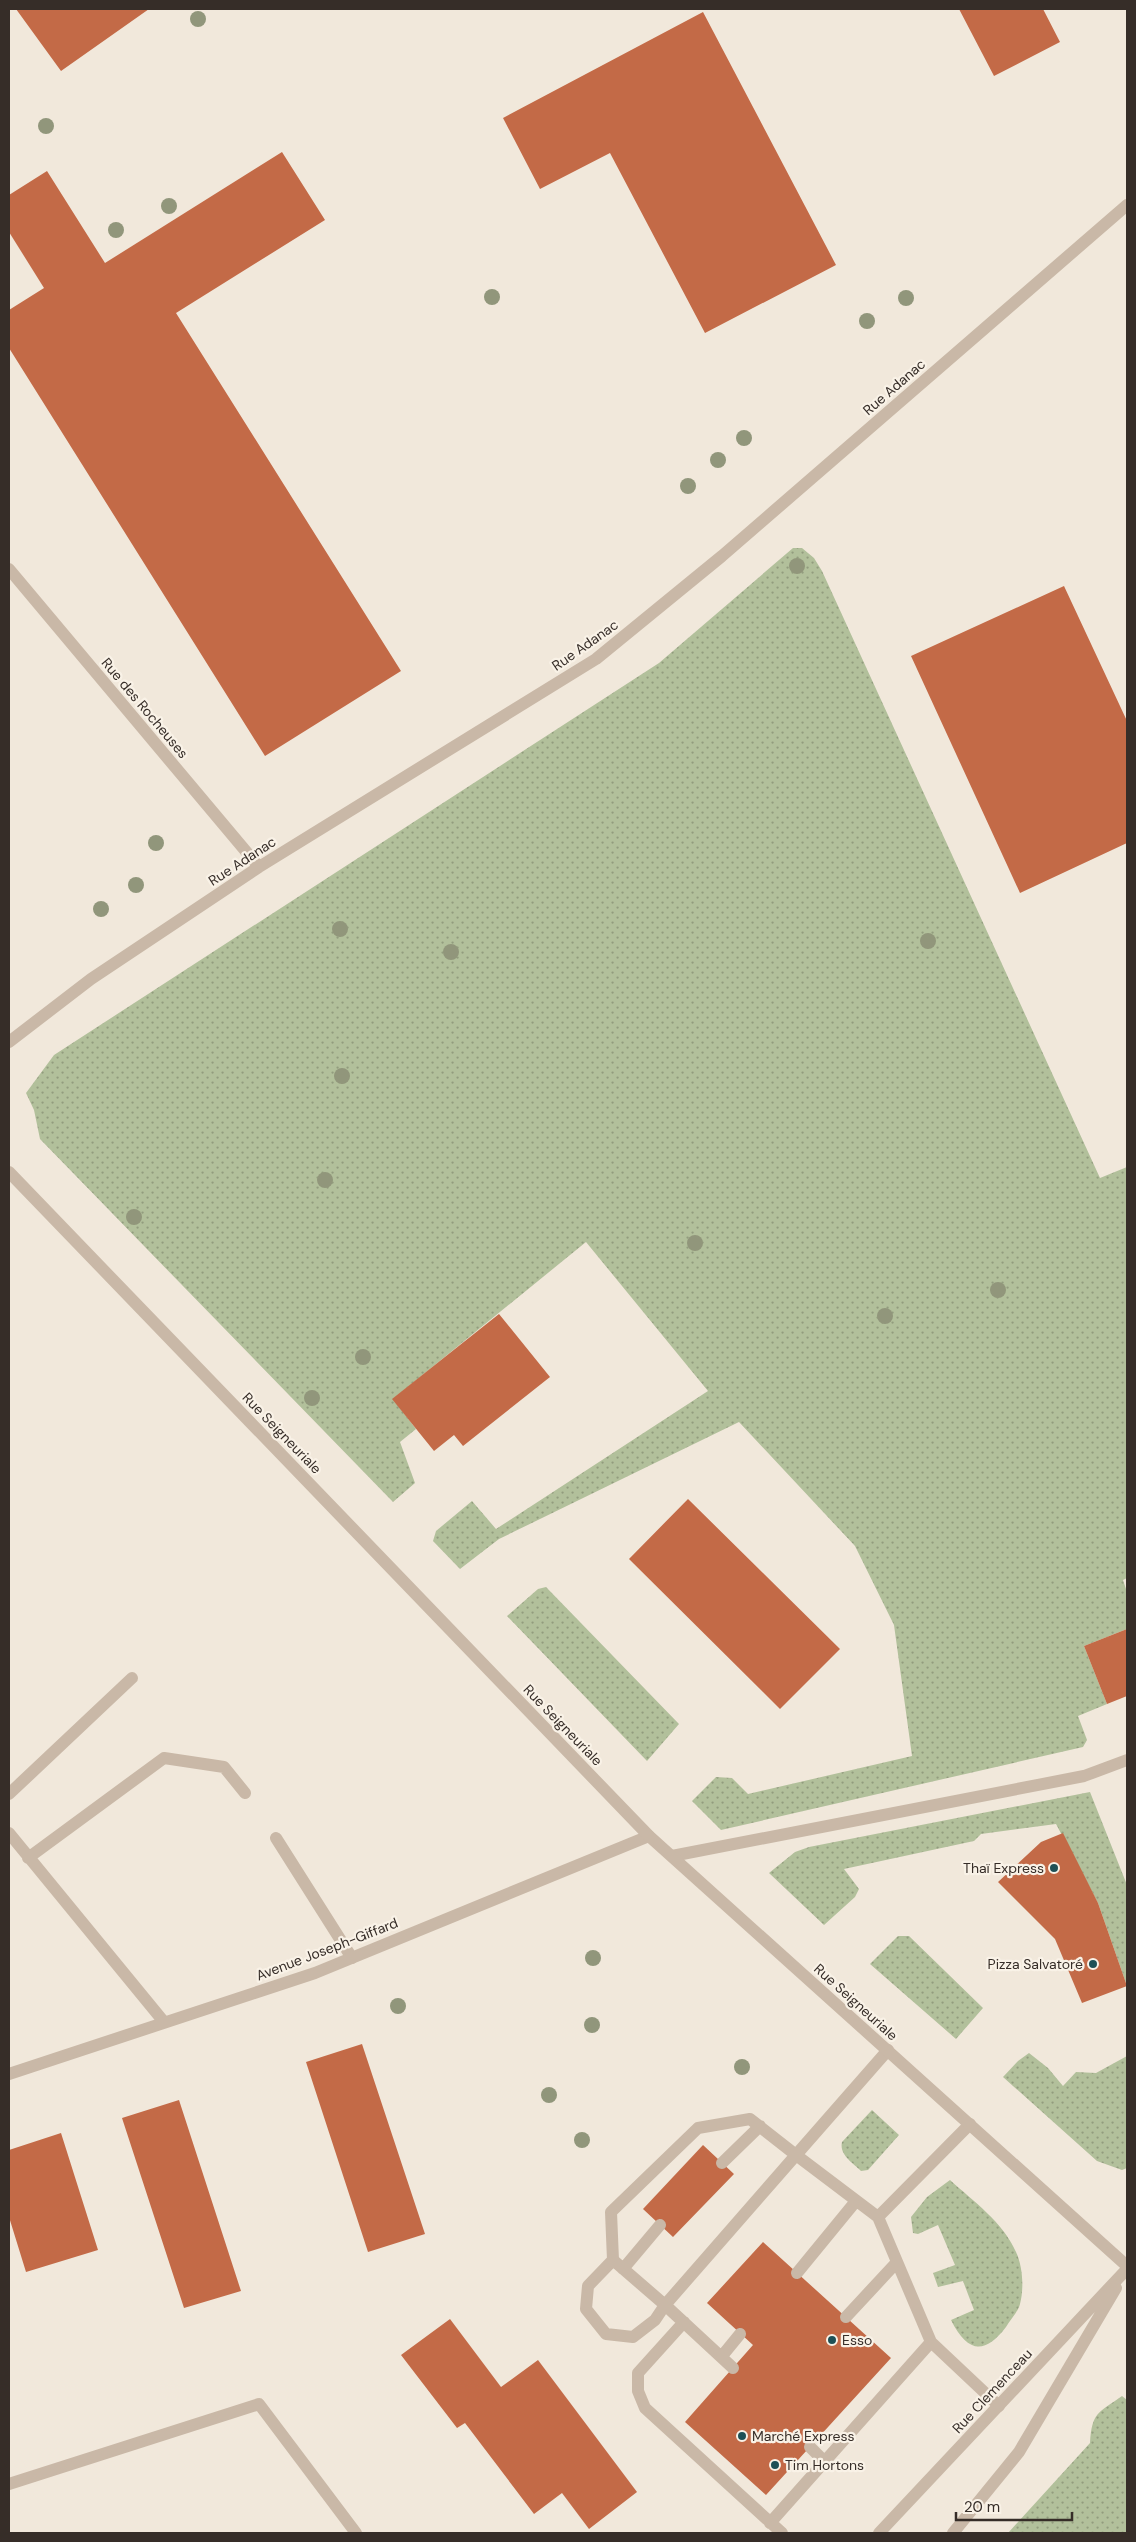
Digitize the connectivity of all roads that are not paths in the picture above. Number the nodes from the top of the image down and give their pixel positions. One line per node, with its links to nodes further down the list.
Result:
1 (1127, 205): 3 (street, Rue Adanac)
2 (9, 569): 3 (street, Rue des Rocheuses)
3 (259, 867): 4 (street, Rue Adanac)
4 (9, 1042)
5 (9, 1172): 11 (street, Rue Seigneuriale)
6 (132, 1678): 9 (street)
7 (1127, 1760): 13 (street)
8 (245, 1793): 14 (street)
9 (9, 1794)
10 (9, 1833): 14 (street)
11 (649, 1836): 13 (street, Rue Seigneuriale); 15 (street, Avenue Joseph-Giffard)
12 (276, 1838): 15 (street)
13 (672, 1856): 17 (street, Rue Seigneuriale)
14 (28, 1858): 16 (street)
15 (352, 1958): 16 (street, Avenue Joseph-Giffard)
16 (164, 2022): 18 (street, Avenue Joseph-Giffard)
17 (888, 2050): 19 (street, Rue Seigneuriale); 21 (street)
18 (9, 2074)
19 (970, 2124): 24 (street); 28 (street, Rue Seigneuriale)
20 (760, 2126): 21 (street); 22 (street); 26 (street)
21 (796, 2155): 23 (street); 31 (street)
22 (722, 2163)
23 (856, 2200): 24 (street); 30 (street)
24 (878, 2218): 27 (street)
25 (660, 2225): 29 (street)
26 (613, 2260): 29 (street); 31 (street)
27 (897, 2262): 32 (street); 35 (street)
28 (1127, 2268): 38 (street, Rue Clemenceau); 46 (street)
29 (623, 2269): 31 (street)
30 (797, 2273)
31 (665, 2305): 33 (street)
32 (846, 2317)
33 (684, 2322): 36 (street); 42 (street)
34 (740, 2334): 36 (street)
35 (931, 2342): 38 (street); 40 (street)
36 (722, 2356): 37 (street)
37 (733, 2368)
38 (999, 2406): 45 (street, Rue Clemenceau)
39 (810, 2447): 40 (street)
40 (825, 2462): 42 (street)
41 (9, 2484): 43 (street)
42 (770, 2523): 44 (street)
43 (356, 2533)
44 (782, 2533)
45 (879, 2533)
46 (953, 2533)

